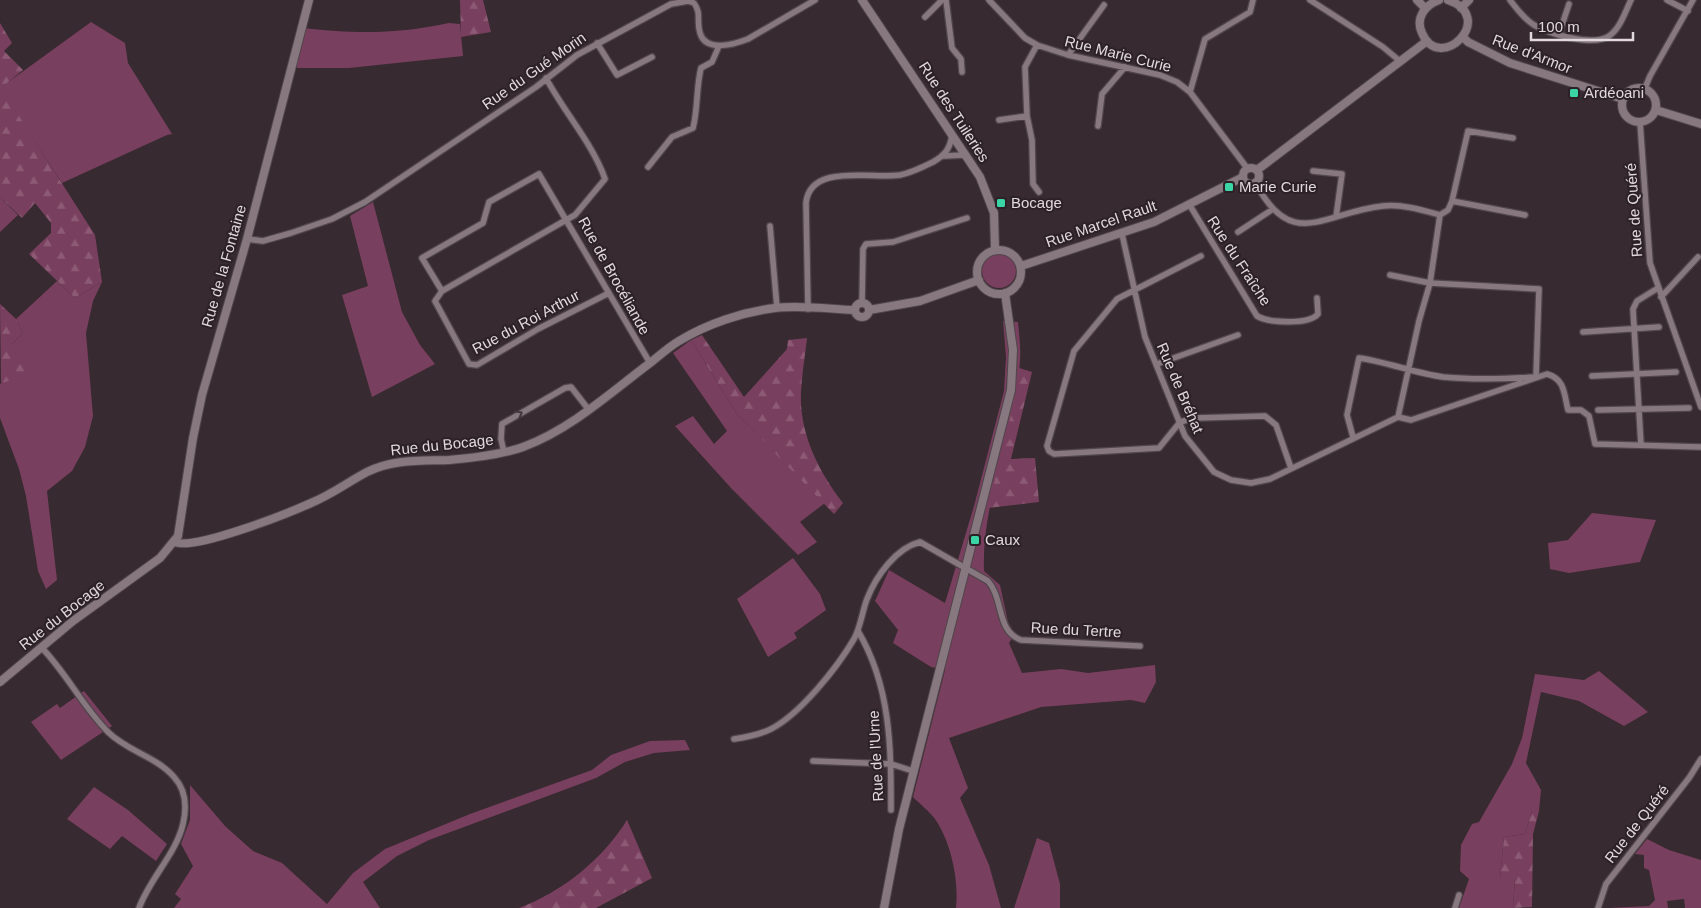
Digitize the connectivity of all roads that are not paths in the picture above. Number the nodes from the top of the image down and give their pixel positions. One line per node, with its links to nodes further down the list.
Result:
1 (309, 0): 65 (street, Rue de la Fontaine)
2 (815, 0): 27 (street)
3 (862, 0): 43 (street, Rue des Tuileries)
4 (944, 0): 21 (street); 32 (street)
5 (989, 0): 26 (street, Rue Marie Curie)
6 (1253, 0): 35 (street)
7 (1310, 0): 30 (street)
8 (1417, 0): 18 (street)
9 (1439, 0): 18 (street)
10 (1448, 0): 19 (street)
11 (1469, 0): 19 (street)
12 (1510, 0): 22 (street)
13 (1631, 0): 22 (street)
14 (1667, 0): 20 (street)
15 (1693, 0): 20 (street)
16 (1569, 4): 22 (street)
17 (1104, 5): 28 (street)
18 (1425, 8): 24 (street)
19 (1461, 8): 23 (street)
20 (1688, 11): 34 (street)
21 (925, 17)
22 (1559, 34)
23 (1463, 37): 24 (street); 36 (street, Rue d'Armor)
24 (1427, 41): 30 (street)
25 (597, 43): 27 (street, Rue du Gué Morin); 29 (street); 33 (street, Rue du Gué Morin)
26 (1037, 45): 28 (street, Rue Marie Curie); 38 (street)
27 (719, 46): 47 (street)
28 (1068, 55): 31 (street, Rue Marie Curie)
29 (652, 57)
30 (1402, 62): 49 (street)
31 (1126, 67): 35 (street, Rue Marie Curie); 42 (street)
32 (962, 72)
33 (546, 78): 61 (street, Rue de Brocéliande); 65 (street, Rue du Gué Morin)
34 (1645, 88): 36 (street); 37 (street)
35 (1190, 92): 48 (street, Rue Marie Curie)
36 (1623, 99): 40 (street)
37 (1656, 110): 40 (street); 41 (street)
38 (1027, 116): 39 (street); 53 (street)
39 (999, 120)
40 (1640, 122): 73 (street, Rue de Quéré)
41 (1701, 124)
42 (1098, 126)
43 (952, 135): 45 (street, Rue des Tuileries); 46 (street)
44 (1513, 138): 54 (street)
45 (965, 154): 46 (street); 66 (street, Rue des Tuileries)
46 (943, 156): 82 (street)
47 (648, 167)
48 (1248, 168): 49 (street); 51 (street)
49 (1257, 170): 52 (street)
50 (1313, 171): 59 (street)
51 (1243, 177): 52 (street); 55 (street, Rue Marcel Rault)
52 (1256, 182): 56 (street)
53 (1039, 192)
54 (1452, 201): 57 (street); 58 (street)
55 (1189, 204): 64 (street, Rue Marcel Rault); 79 (street, Rue du Fraîche)
56 (1273, 209): 59 (street); 63 (street)
57 (1440, 214): 59 (street); 72 (street)
58 (1524, 215)
59 (1336, 217)
60 (967, 218): 80 (street)
61 (566, 220): 75 (street); 75 (street); 76 (street, Rue de Brocéliande)
62 (770, 226): 81 (street)
63 (1238, 232)
64 (1122, 234): 69 (street, Rue Marcel Rault); 74 (street, Rue de Bréhat)
65 (247, 239): 110 (street, Rue de la Fontaine)
66 (995, 250): 69 (street); 71 (street)
67 (1201, 256): 74 (street)
68 (1698, 257): 78 (street)
69 (1021, 266): 77 (street)
70 (1390, 275): 72 (street)
71 (979, 280): 77 (street); 84 (street)
72 (1430, 283): 91 (street); 95 (street)
73 (1658, 288): 78 (street, Rue de Quéré); 86 (street)
74 (1136, 290): 90 (street, Rue de Bréhat); 104 (street)
75 (442, 291): 76 (street, Rue du Roi Arthur)
76 (609, 293): 89 (street, Rue de Brocéliande)
77 (1005, 293): 111 (street)
78 (1661, 297): 97 (street, Rue de Quéré)
79 (1317, 298)
80 (862, 303): 83 (street); 84 (street)
81 (777, 308): 82 (street, Rue du Bocage); 89 (street, Rue du Bocage)
82 (808, 309): 83 (street, Rue du Bocage)
83 (854, 310): 84 (street)
84 (869, 310)
85 (1659, 327): 86 (street)
86 (1633, 328): 87 (street); 93 (street)
87 (1583, 332)
88 (1238, 335): 90 (street)
89 (650, 363): 101 (street, Rue du Bocage)
90 (1157, 364): 104 (street, Rue de Bréhat)
91 (1409, 369): 95 (street); 103 (street); 105 (street)
92 (1676, 372): 93 (street)
93 (1636, 373): 94 (street); 99 (street)
94 (1592, 376)
95 (1536, 377): 103 (street); 106 (street)
96 (1701, 384): 97 (street)
97 (1694, 387): 98 (street, Rue de Quéré)
98 (1701, 407)
99 (1638, 408): 100 (street); 102 (street); 106 (street)
100 (1689, 408)
101 (589, 410): 108 (street, Rue du Bocage); 108 (street, one-way to 101)
102 (1598, 410)
103 (1398, 417): 105 (street, Rue de Bréhat)
104 (1180, 422): 109 (street, Rue de Bréhat); 109 (street)
105 (1353, 437): 109 (street, Rue de Bréhat)
106 (1641, 444): 107 (street)
107 (1701, 447)
108 (504, 452): 110 (street, Rue du Bocage)
109 (1291, 468)
110 (175, 542): 114 (street, Rue du Bocage)
111 (965, 566): 112 (street); 113 (street, Rue du Tertre); 120 (street)
112 (858, 631): 116 (street); 119 (street, Rue de l'Urne)
113 (1140, 646)
114 (42, 648): 115 (street, Rue du Bocage); 123 (street)
115 (0, 682)
116 (734, 739)
117 (1701, 759): 126 (street, Rue de Quéré)
118 (813, 761): 119 (street)
119 (891, 764): 120 (street); 121 (street, Rue de l'Urne)
120 (913, 771): 124 (street)
121 (892, 810)
122 (1459, 895): 125 (street)
123 (139, 908)
124 (884, 908)
125 (1455, 908)
126 (1598, 908)

